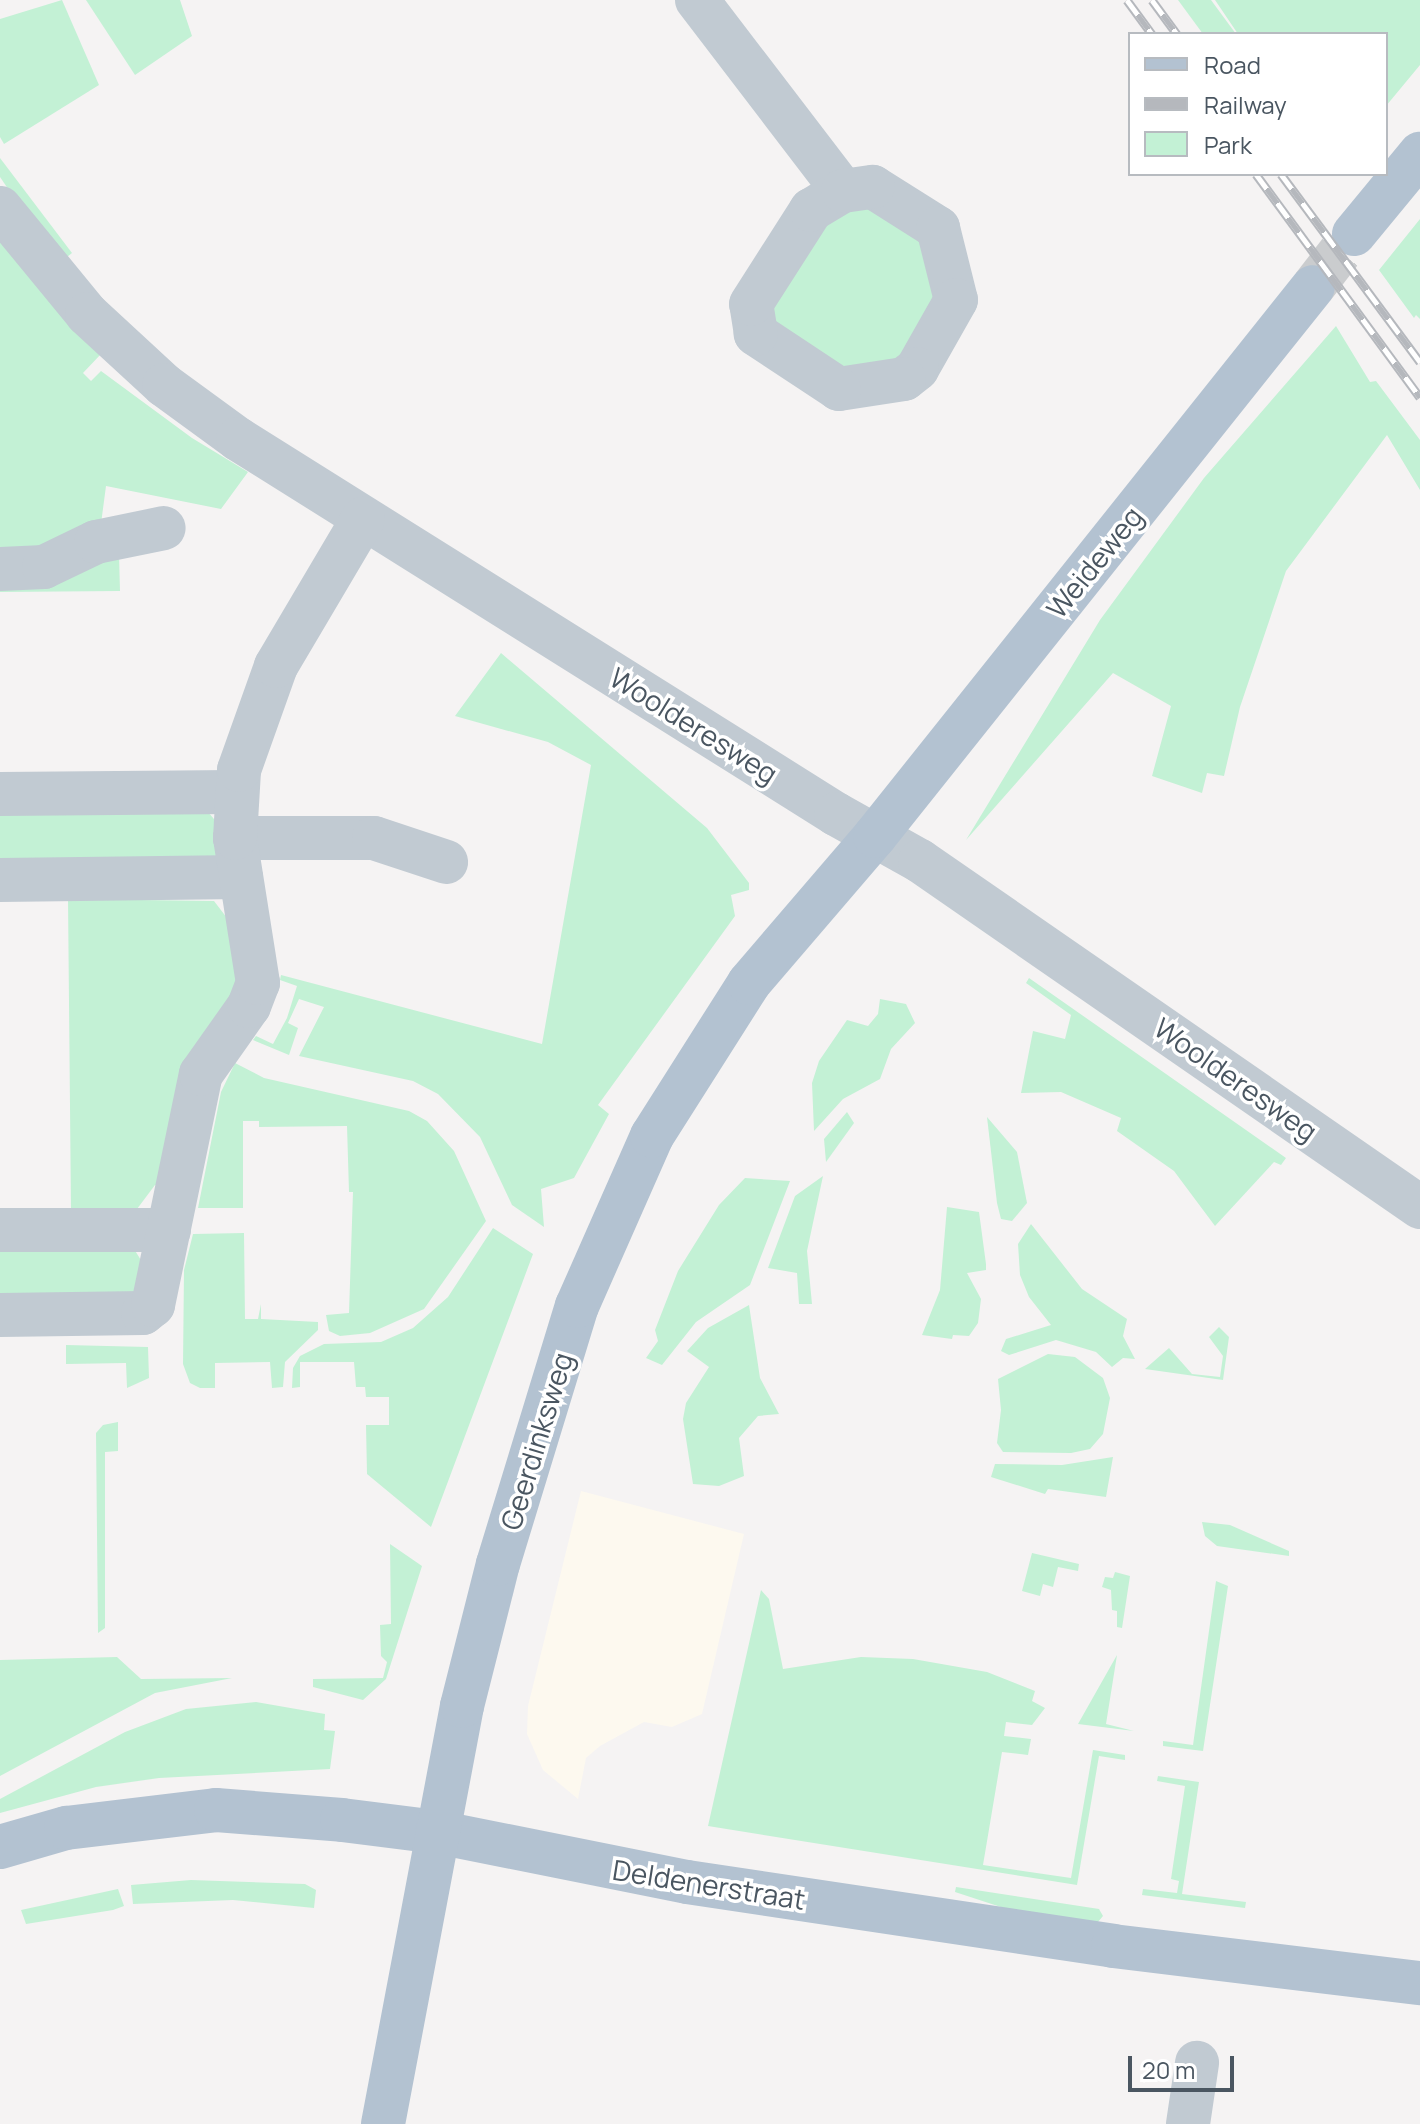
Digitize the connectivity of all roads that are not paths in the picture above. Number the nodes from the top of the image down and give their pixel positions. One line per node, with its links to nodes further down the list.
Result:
1 (697, 0): 3 (street)
2 (1420, 154): 5 (main road)
3 (843, 191): 3 (street)
4 (0, 208): 7 (street, Woolderesweg)
5 (1354, 234)
6 (1313, 287): 12 (main road, Weideweg)
7 (363, 519): 10 (street); 12 (street, Woolderesweg)
8 (164, 528): 9 (street)
9 (0, 569)
10 (234, 792): 11 (street); 13 (street)
11 (0, 794)
12 (875, 836): 16 (street, Woolderesweg); 20 (main road, Geerdinksweg)
13 (238, 857): 14 (street); 15 (street); 18 (street)
14 (446, 862)
15 (0, 880)
16 (1420, 1207)
17 (0, 1230): 18 (street)
18 (169, 1230): 19 (street)
19 (0, 1315)
20 (437, 1832): 21 (main road, Deldenerstraat); 22 (main road, Deldenerstraat); 24 (main road, Geerdinksweg)
21 (0, 1847)
22 (1420, 1983)
23 (1197, 2063): 25 (street)
24 (383, 2124)
25 (1188, 2124)

